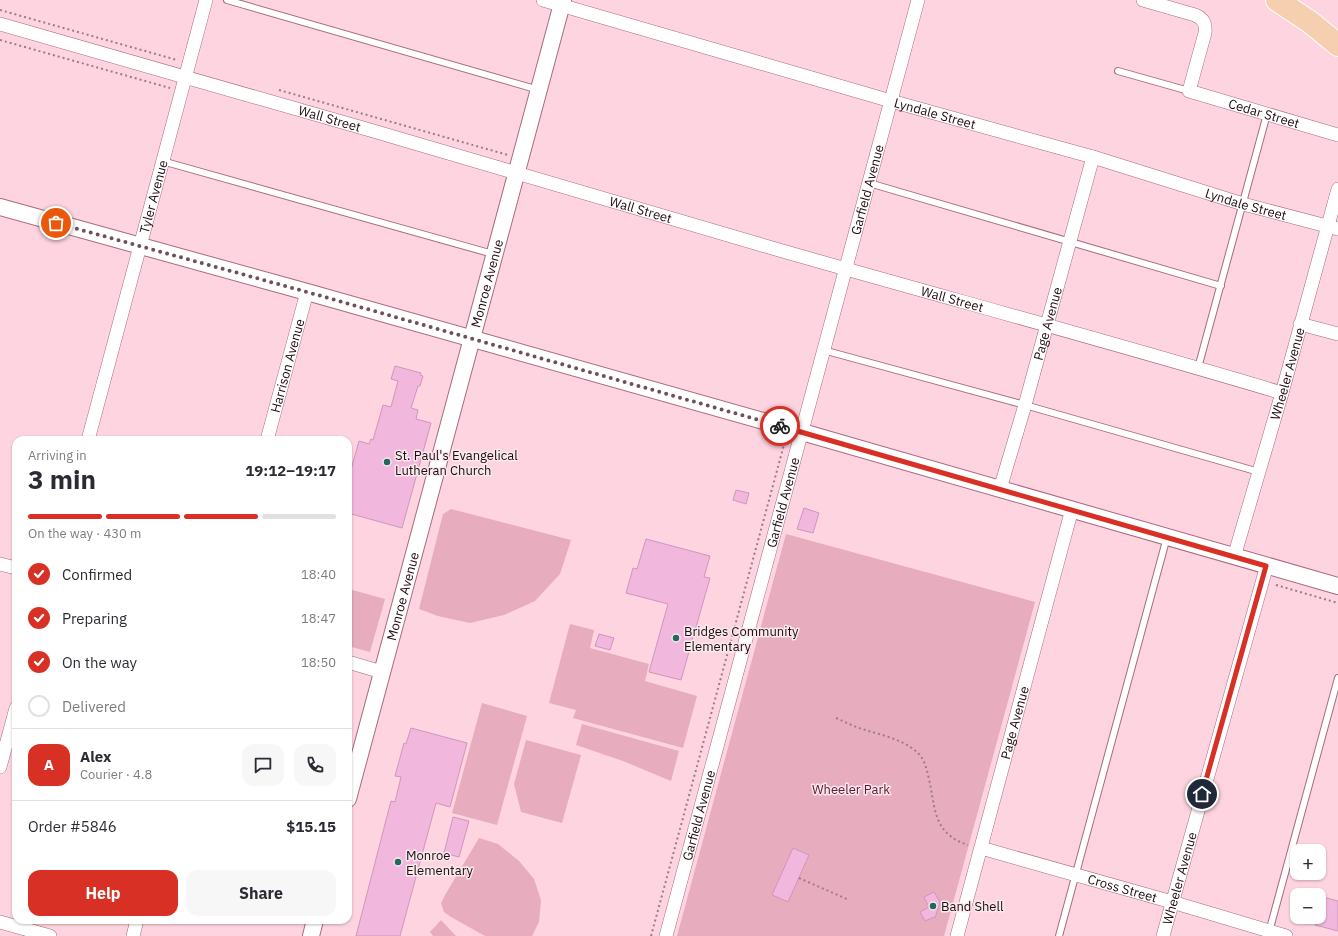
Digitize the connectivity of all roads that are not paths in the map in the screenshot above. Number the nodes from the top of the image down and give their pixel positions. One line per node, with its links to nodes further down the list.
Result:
1 (206, 0): 11 (street, Tyler Avenue)
2 (227, 0): 12 (lane)
3 (543, 0): 7 (street, Lyndale Street)
4 (918, 0): 14 (street, Garfield Avenue)
5 (1143, 0): 13 (street)
6 (1277, 0): 9 (highway)
7 (563, 3): 12 (street, Monroe Avenue); 14 (street, Lyndale Street)
8 (0, 24): 11 (street, Wall Street)
9 (1338, 45)
10 (1118, 71): 13 (lane)
11 (183, 82): 18 (street, Tyler Avenue); 19 (street, Wall Street)
12 (539, 90): 19 (street, Monroe Avenue)
13 (1189, 91): 15 (street, Cedar Street)
14 (891, 101): 17 (street, Lyndale Street); 20 (street, Garfield Avenue)
15 (1267, 114): 16 (street, Cedar Street); 22 (lane)
16 (1338, 135)
17 (1093, 158): 22 (street, Lyndale Street); 25 (street, Page Avenue)
18 (162, 161): 26 (street, Tyler Avenue); 27 (lane)
19 (516, 174): 27 (street, Monroe Avenue); 28 (street, Wall Street)
20 (869, 183): 25 (lane); 28 (street, Garfield Avenue)
21 (1338, 189): 24 (street, Wheeler Avenue)
22 (1243, 204): 24 (street, Lyndale Street); 29 (lane)
23 (0, 207): 26 (street)
24 (1333, 227): 31 (street, Wheeler Avenue)
25 (1070, 242): 29 (lane); 32 (street, Page Avenue)
26 (139, 246): 30 (street); 40 (street, Tyler Avenue)
27 (495, 254): 34 (street, Monroe Avenue)
28 (846, 269): 32 (street, Wall Street); 35 (street, Garfield Avenue)
29 (1221, 286): 36 (lane)
30 (307, 292): 34 (street); 41 (street, Harrison Avenue)
31 (1300, 324): 33 (street); 37 (street, Wheeler Avenue)
32 (1046, 325): 36 (street, Wall Street); 38 (street, Page Avenue)
33 (1338, 334)
34 (472, 339): 39 (street); 52 (street, Monroe Avenue)
35 (823, 350): 38 (lane); 39 (street, Garfield Avenue)
36 (1198, 368): 37 (street, Wall Street)
37 (1282, 393): 42 (street, Wheeler Avenue)
38 (1025, 405): 42 (lane); 43 (street, Page Avenue)
39 (802, 432): 43 (street); 67 (street, Garfield Avenue)
40 (89, 436)
41 (268, 436)
42 (1259, 472): 46 (street, Wheeler Avenue)
43 (1000, 489): 44 (street)
44 (1072, 510): 45 (street); 57 (street, Page Avenue)
45 (1167, 537): 46 (street); 58 (lane)
46 (1234, 557): 48 (street)
47 (0, 564): 49 (street)
48 (1266, 566): 50 (street); 59 (street, Wheeler Avenue)
49 (12, 567)
50 (1338, 586)
51 (352, 663): 52 (street)
52 (382, 672): 56 (street, Monroe Avenue)
53 (1338, 678): 63 (lane)
54 (12, 723): 55 (street)
55 (0, 767)
56 (352, 784)
57 (974, 846): 58 (street, Cross Street); 68 (street, Page Avenue)
58 (1075, 874): 59 (street, Cross Street); 69 (lane)
59 (1172, 902): 63 (street, Cross Street); 70 (street, Wheeler Avenue)
60 (0, 922): 64 (street)
61 (136, 924): 65 (street)
62 (314, 924): 66 (street)
63 (1269, 934): 71 (street, Cross Street)
64 (50, 936)
65 (133, 936)
66 (311, 936)
67 (666, 936)
68 (957, 936)
69 (1059, 936)
70 (1163, 936)
71 (1286, 936)

